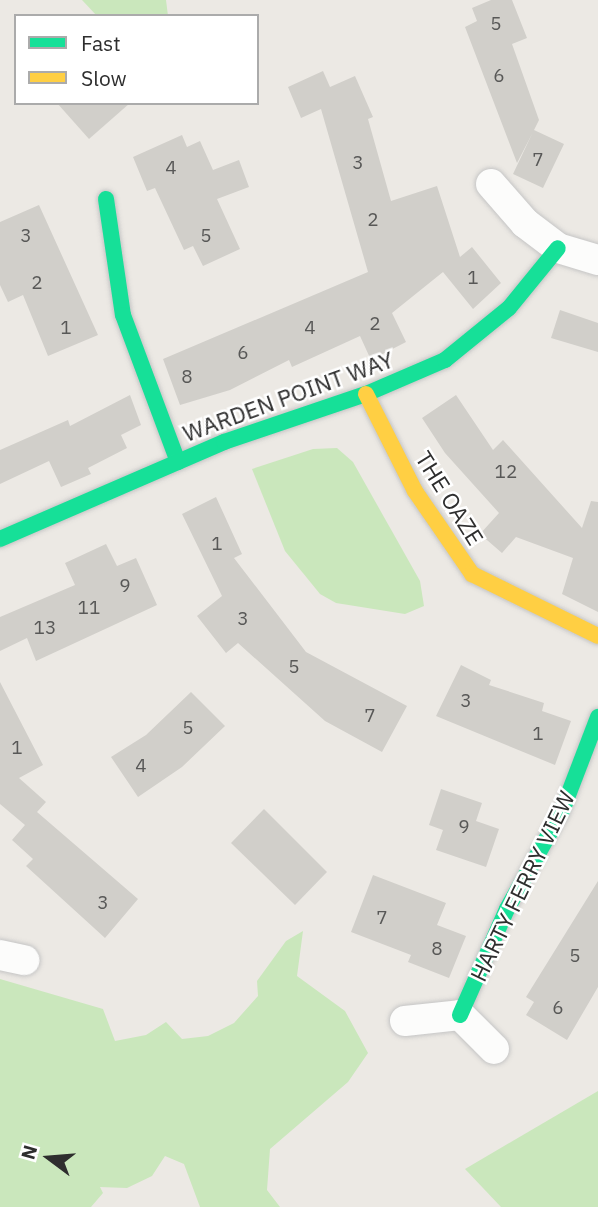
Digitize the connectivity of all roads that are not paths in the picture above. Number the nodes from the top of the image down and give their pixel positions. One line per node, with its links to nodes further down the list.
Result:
1 (491, 184): 3 (street)
2 (106, 199): 6 (street)
3 (558, 248): 4 (street); 5 (street, WARDEN POINT WAY)
4 (598, 260)
5 (366, 394): 6 (street, WARDEN POINT WAY); 8 (street, THE OAZE)
6 (178, 462): 7 (street, WARDEN POINT WAY)
7 (0, 539)
8 (598, 636)
9 (598, 717): 10 (street, HARTY FERRY VIEW)
10 (460, 1015): 11 (street); 12 (street)
11 (405, 1021)
12 (494, 1049)

